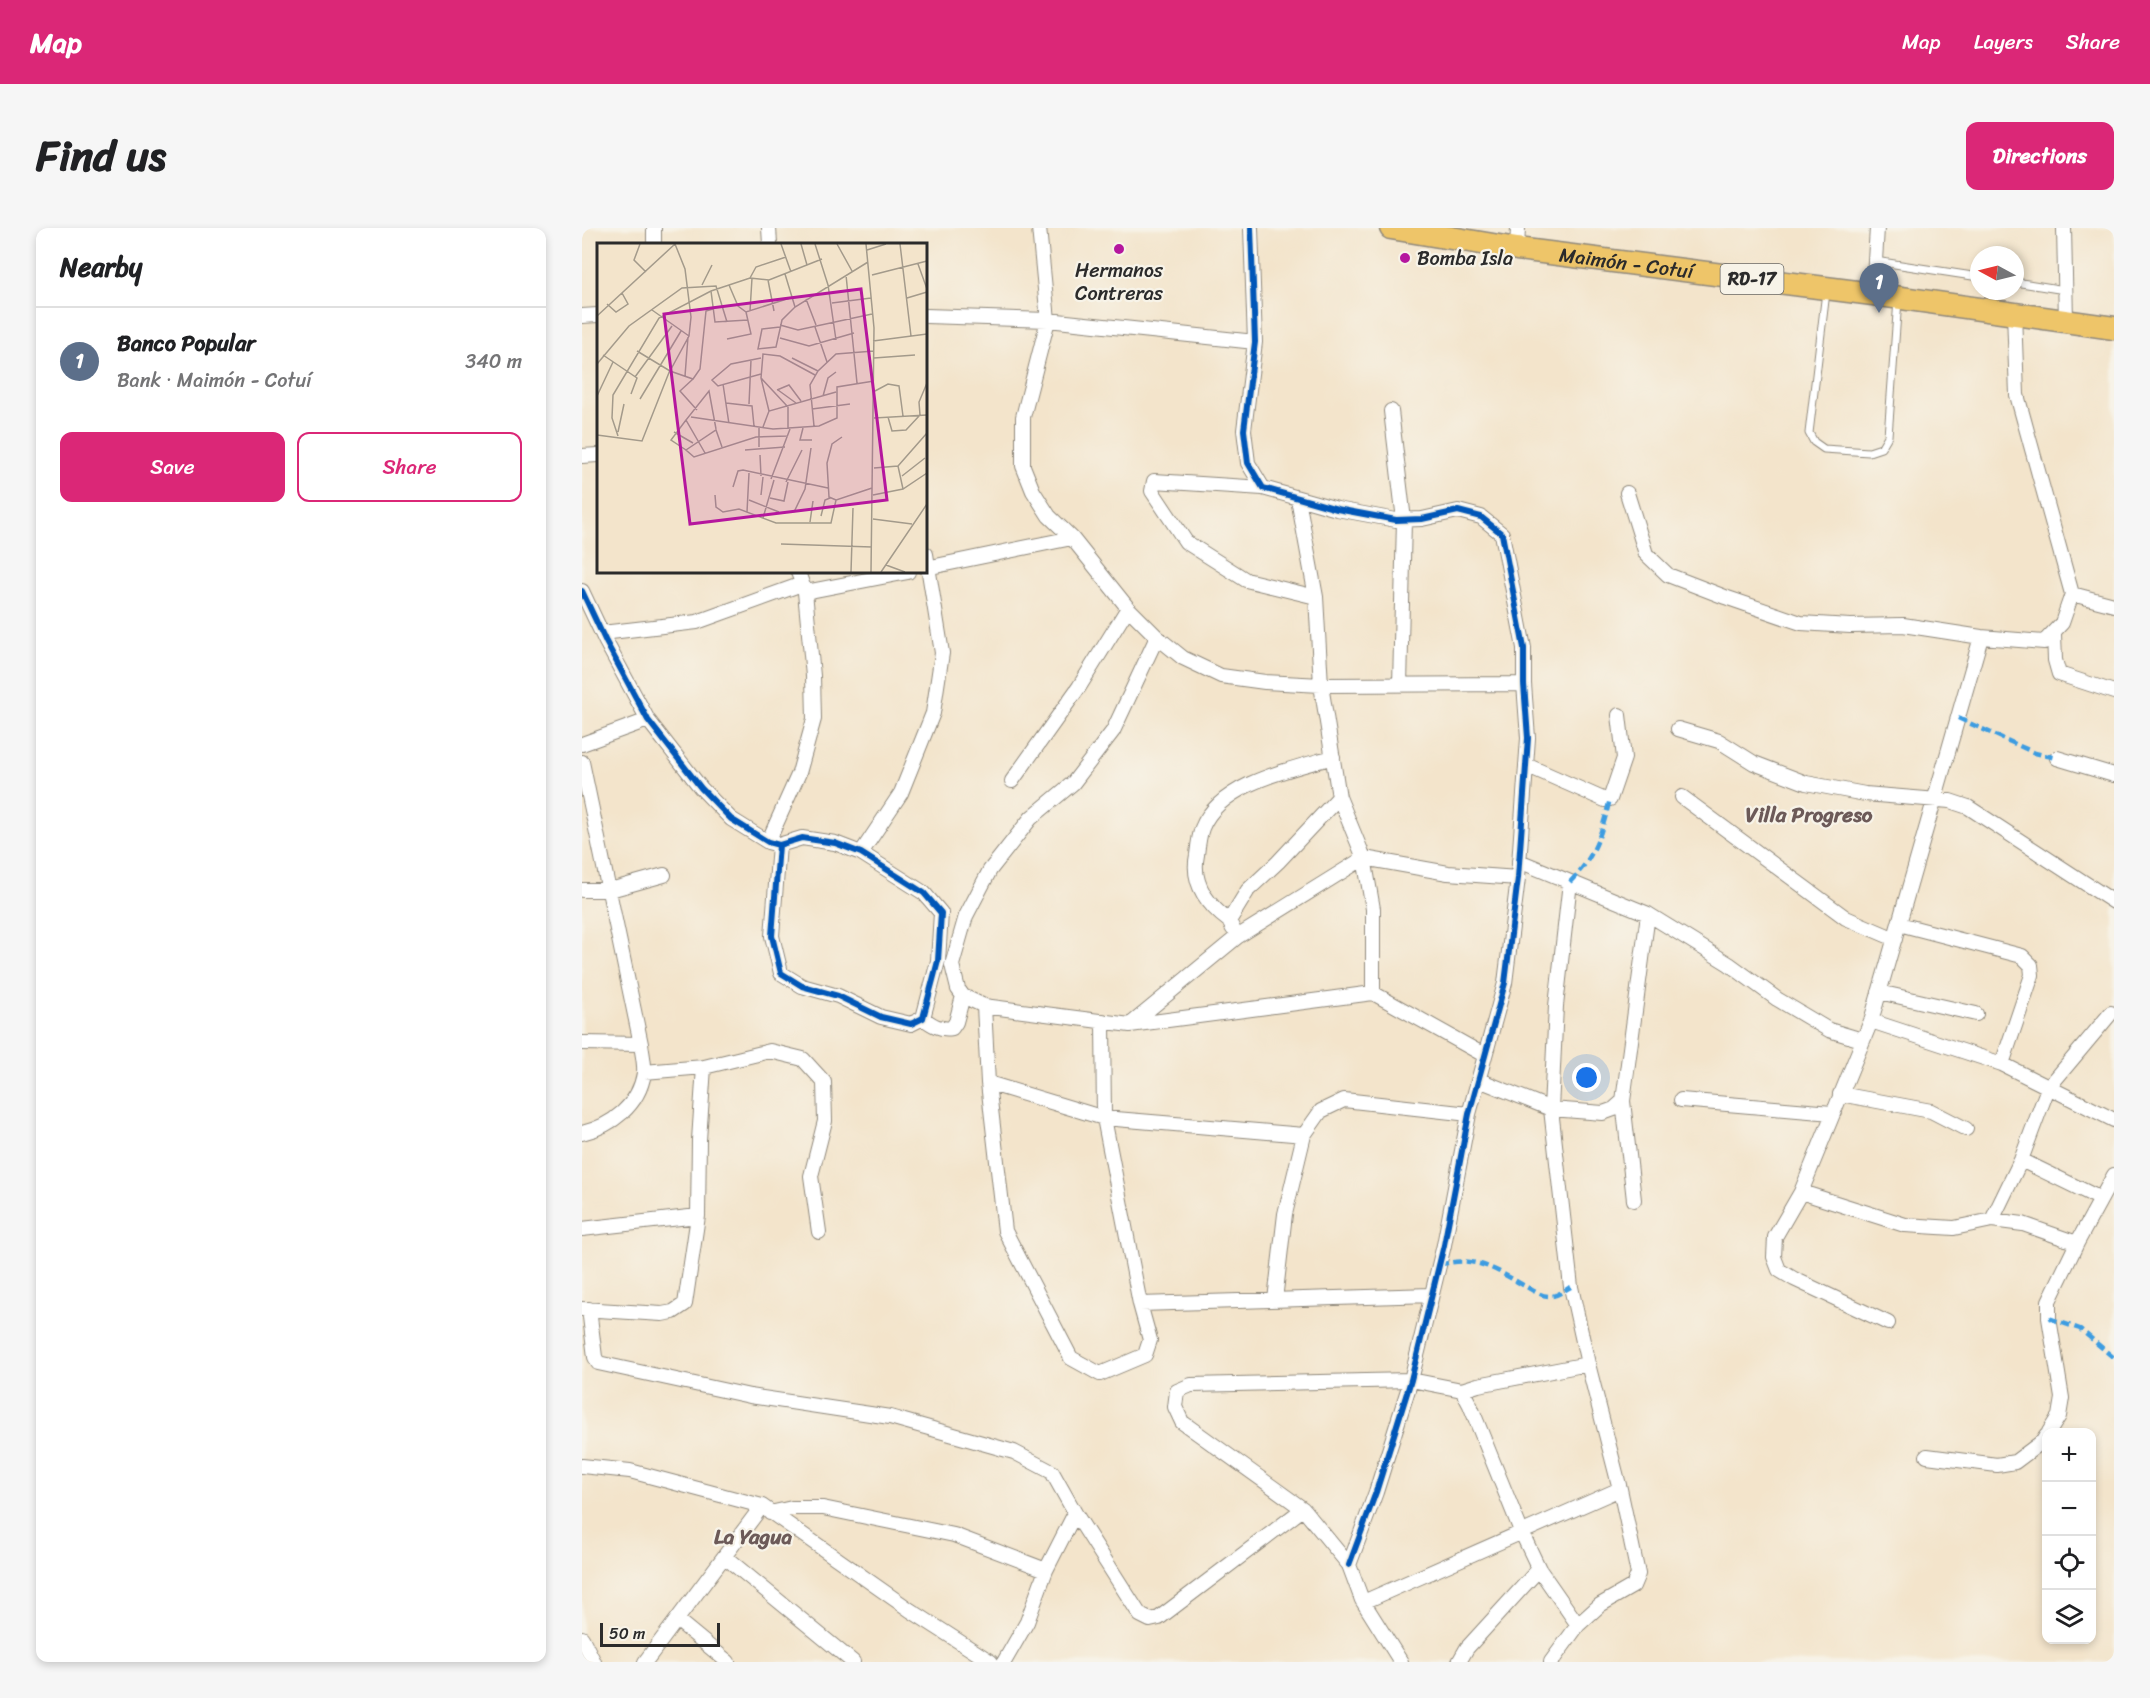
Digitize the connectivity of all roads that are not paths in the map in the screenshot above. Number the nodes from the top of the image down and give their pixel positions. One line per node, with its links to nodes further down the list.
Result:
1 (769, 228): 8 (street)
2 (1039, 228): 20 (street)
3 (1251, 228): 23 (street)
4 (1399, 228): 7 (main road, Maimón - Cotuí / RD-17)
5 (1877, 228): 9 (street)
6 (2064, 228): 13 (street)
7 (1518, 239): 12 (main road, Maimón - Cotuí / RD-17)
8 (770, 243)
9 (1875, 261): 10 (lane); 14 (street)
10 (1970, 276)
11 (2024, 283): 13 (lane)
12 (1827, 288): 14 (main road, Maimón - Cotuí / RD-17); 15 (lane)
13 (2065, 290): 21 (street)
14 (1873, 294): 15 (main road, Maimón - Cotuí / RD-17)
15 (1899, 298): 16 (main road, Maimón - Cotuí / RD-17)
16 (2014, 314): 21 (main road, Maimón - Cotuí / RD-17); 37 (street)
17 (597, 315): 18 (street)
18 (582, 316)
19 (927, 316): 20 (street)
20 (1048, 320): 23 (street); 31 (street)
21 (2066, 321): 22 (main road, Maimón - Cotuí / RD-17)
22 (2114, 328)
23 (1255, 342): 27 (street)
24 (1391, 411): 30 (street)
25 (597, 455): 26 (street)
26 (582, 456)
27 (1263, 488): 29 (street); 38 (street)
28 (1627, 494): 43 (street)
29 (1298, 499): 30 (street); 38 (street)
30 (1404, 520): 45 (street); 47 (street)
31 (1072, 538): 32 (street); 40 (street)
32 (927, 563)
33 (927, 569): 63 (street)
34 (898, 573): 35 (street)
35 (802, 583): 41 (street); 62 (street)
36 (582, 591): 41 (street)
37 (2072, 594): 39 (street); 42 (street)
38 (1316, 597): 46 (street)
39 (2114, 605)
40 (1128, 608): 44 (street); 58 (street)
41 (602, 633): 50 (street)
42 (2054, 634): 43 (street); 48 (street)
43 (1981, 637): 61 (street)
44 (1157, 638): 46 (street); 79 (street)
45 (1524, 684): 47 (street); 56 (street)
46 (1321, 685): 47 (street); 53 (street)
47 (1400, 685)
48 (2114, 692)
49 (1619, 716): 56 (street)
50 (648, 720): 52 (street); 62 (street)
51 (1678, 729): 61 (street)
52 (582, 744)
53 (1333, 757): 59 (street); 73 (street)
54 (2057, 758): 57 (street)
55 (582, 762): 70 (street)
56 (1526, 765): 65 (street)
57 (2114, 775)
58 (1012, 781)
59 (1339, 797): 64 (street); 73 (street)
60 (1682, 797): 76 (street)
61 (1935, 799): 71 (street); 74 (street)
62 (773, 844): 63 (street); 83 (street)
63 (861, 853): 83 (street)
64 (1364, 858): 67 (street); 75 (street); 78 (street)
65 (1519, 861): 67 (street); 68 (street)
66 (663, 874): 70 (street)
67 (1518, 878): 90 (street)
68 (1570, 882): 72 (street); 100 (street)
69 (582, 890): 70 (street)
70 (610, 890): 89 (street)
71 (2114, 902)
72 (1648, 914): 87 (street); 99 (street)
73 (1230, 921): 75 (street)
74 (1899, 924): 76 (street); 91 (street)
75 (1237, 937): 86 (street)
76 (1894, 939): 77 (street)
77 (1879, 992): 82 (street); 85 (street)
78 (1373, 993): 86 (street); 90 (street)
79 (963, 996): 80 (street); 83 (street)
80 (984, 1005): 84 (street); 95 (street)
81 (2111, 1013): 96 (street)
82 (1976, 1014)
83 (923, 1018)
84 (1103, 1021): 86 (street); 103 (street)
85 (1871, 1021): 87 (street); 91 (street)
86 (1130, 1025)
87 (1862, 1040): 97 (street)
88 (582, 1043): 89 (street)
89 (641, 1044): 93 (street)
90 (1484, 1054): 94 (street)
91 (2002, 1064): 96 (street)
92 (704, 1067): 93 (street); 113 (street); 116 (street)
93 (644, 1072): 106 (street)
94 (1479, 1080): 100 (street); 102 (street)
95 (988, 1083): 103 (street); 120 (street)
96 (2048, 1088): 104 (street); 108 (street)
97 (1840, 1094): 101 (street); 105 (street)
98 (1681, 1100): 101 (street)
99 (1623, 1101): 100 (street); 112 (street)
100 (1551, 1109): 123 (street)
101 (1833, 1113): 110 (street)
102 (1469, 1114): 107 (street); 118 (street)
103 (1104, 1118): 107 (street); 120 (street)
104 (2114, 1120)
105 (1966, 1129)
106 (582, 1133)
107 (1304, 1135): 119 (street)
108 (2021, 1160): 111 (street); 114 (street)
109 (2114, 1175): 111 (street)
110 (1801, 1192): 114 (street); 122 (street)
111 (2101, 1199): 117 (street)
112 (1634, 1200)
113 (698, 1216): 115 (street); 121 (street)
114 (1992, 1220): 117 (street)
115 (582, 1229)
116 (819, 1232)
117 (2077, 1243): 126 (street)
118 (1431, 1295): 119 (street); 124 (street)
119 (1275, 1300): 120 (street)
120 (1140, 1304)
121 (586, 1309): 133 (street)
122 (1888, 1323)
123 (1588, 1364): 125 (street); 130 (street)
124 (1411, 1380): 125 (street); 131 (street); 136 (street)
125 (1462, 1390): 134 (street)
126 (2052, 1428)
127 (2042, 1442): 128 (street)
128 (1927, 1456)
129 (582, 1466): 132 (street)
130 (1620, 1489): 134 (street); 141 (street)
131 (1303, 1509): 133 (street); 136 (street)
132 (766, 1510): 135 (street); 138 (street); 147 (street)
133 (1076, 1513): 138 (street)
134 (1521, 1531): 137 (street); 139 (street)
135 (725, 1557): 140 (street); 146 (street)
136 (1349, 1565): 139 (street)
137 (1539, 1569): 141 (street); 150 (street)
138 (1046, 1570): 148 (street)
139 (1362, 1600): 149 (street)
140 (677, 1620): 144 (street); 145 (street)
141 (1578, 1625): 151 (street)
142 (582, 1638): 143 (street)
143 (594, 1662)
144 (645, 1662)
145 (728, 1662)
146 (853, 1662)
147 (991, 1662)
148 (1004, 1662)
149 (1401, 1662)
150 (1459, 1662)
151 (1551, 1662)

